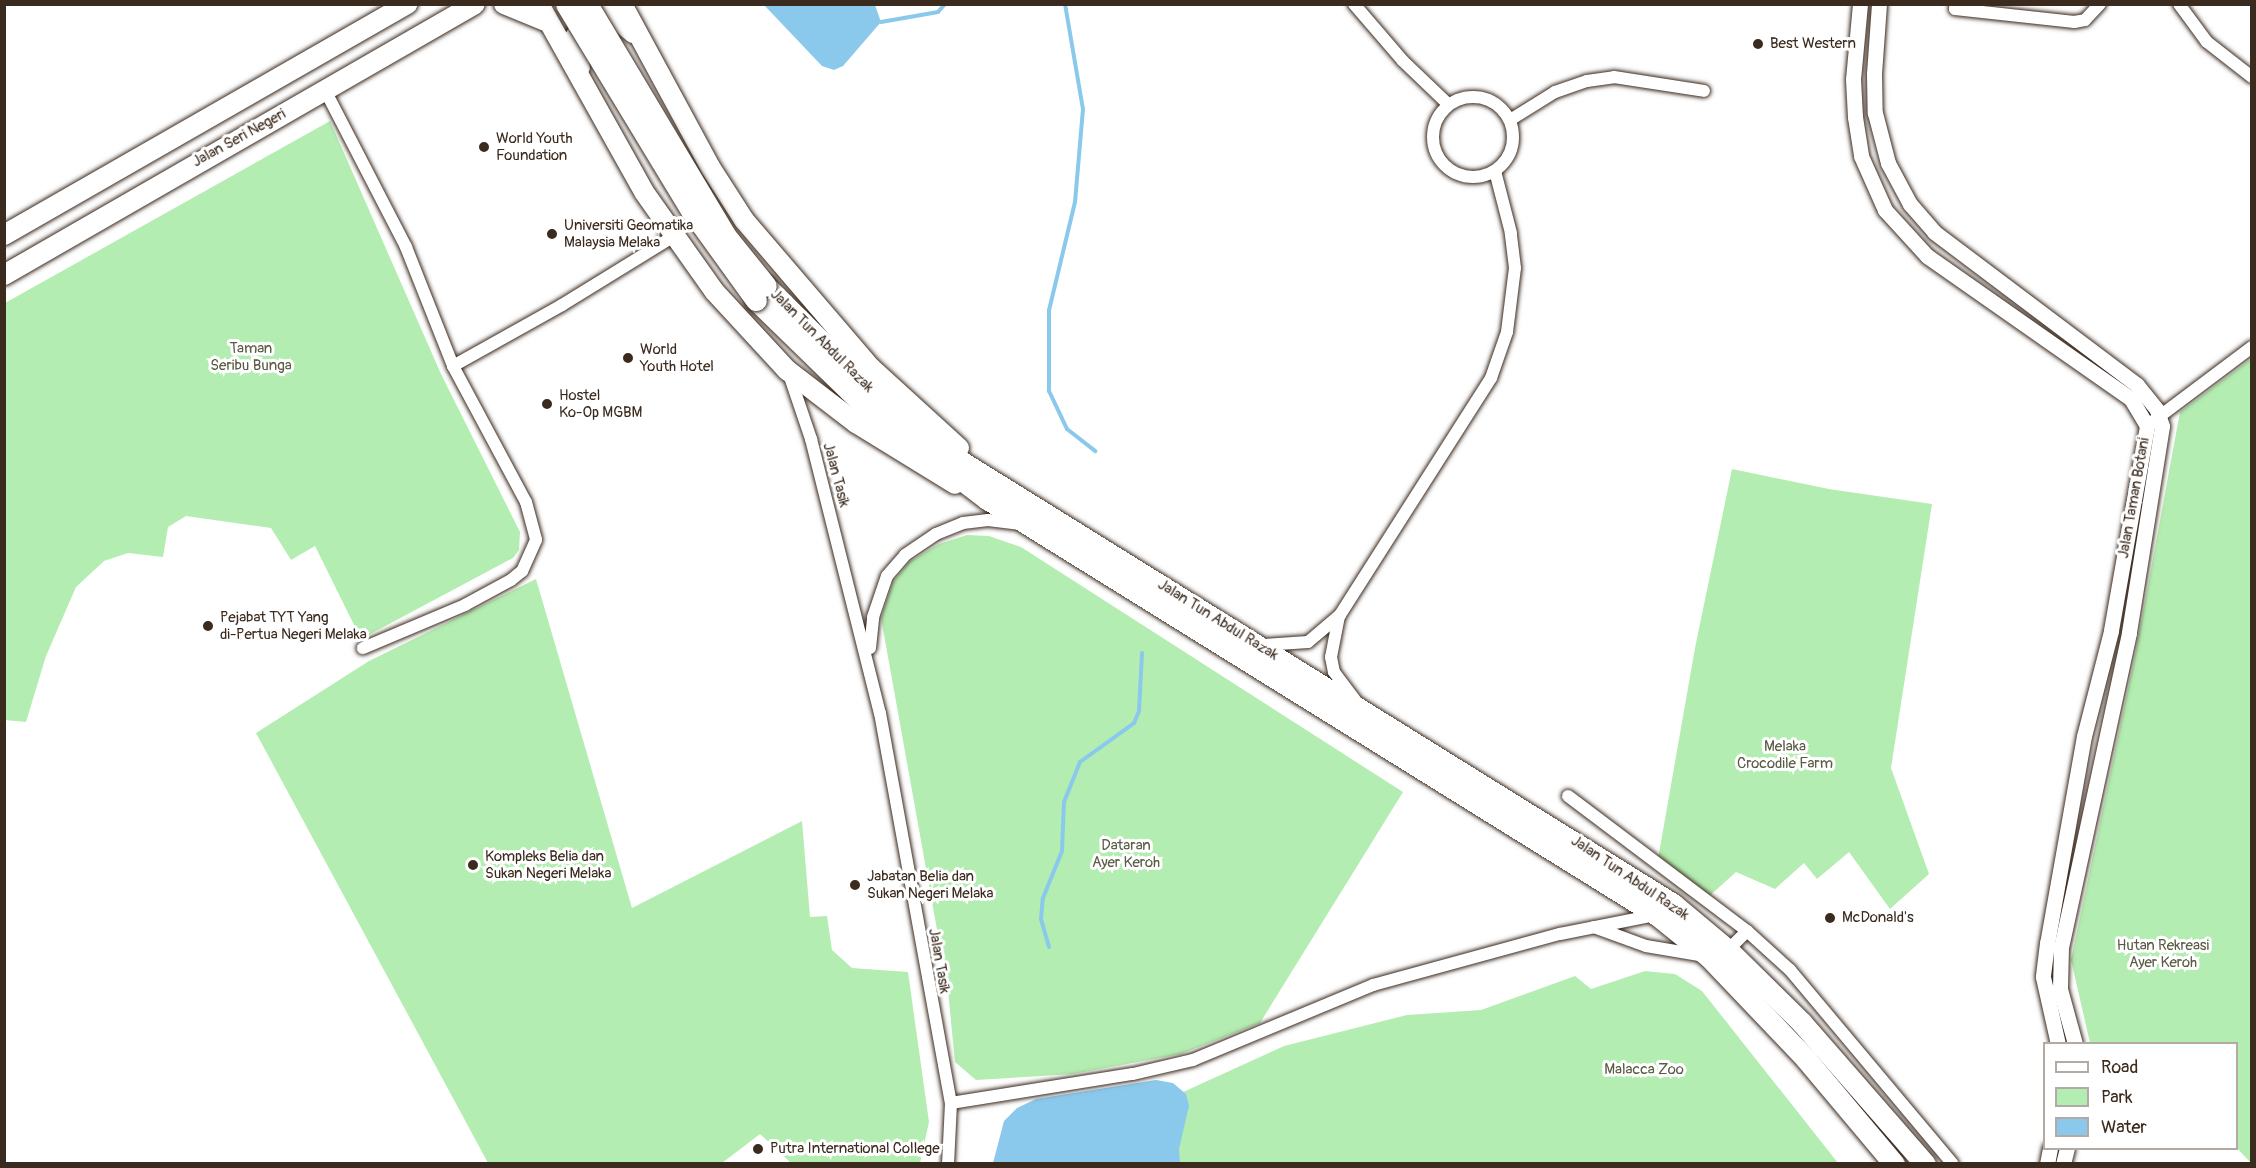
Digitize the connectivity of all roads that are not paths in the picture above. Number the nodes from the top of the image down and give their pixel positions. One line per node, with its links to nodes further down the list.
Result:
1 (407, 4): 24 (main road, Jalan Seri Negeri)
2 (489, 4): 14 (main road, Jalan Seri Negeri)
3 (504, 4): 15 (main road)
4 (539, 4): 15 (main road)
5 (566, 4): 27 (highway, Jalan Tun Abdul Razak, bridge)
6 (587, 4): 27 (highway, Jalan Tun Abdul Razak, bridge)
7 (622, 4): 16 (main road)
8 (1354, 4): 21 (street)
9 (1860, 4): 32 (street, Jalan Taman Botani)
10 (1879, 4): 31 (street)
11 (1956, 4): 12 (street)
12 (2100, 4)
13 (2179, 4): 17 (street)
14 (471, 7): 19 (main road, Jalan Seri Negeri)
15 (548, 22): 18 (main road)
16 (643, 44): 18 (main road); 33 (main road)
17 (2252, 77)
18 (584, 87): 25 (main road)
19 (325, 90): 26 (main road, Jalan Seri Negeri); 29 (street)
20 (1704, 91): 22 (street)
21 (1448, 104): 22 (street); 23 (street)
22 (1510, 120): 23 (street)
23 (1495, 171): 35 (street)
24 (4, 235)
25 (674, 236): 29 (street); 30 (main road)
26 (4, 275)
27 (761, 293): 33 (highway, Jalan Tun Abdul Razak)
28 (2252, 347): 31 (street)
29 (453, 366): 37 (street)
30 (787, 370): 33 (main road); 38 (street, Jalan Tasik)
31 (2160, 416): 32 (street); 46 (street, Jalan Taman Botani)
32 (2147, 426): 45 (street, Jalan Taman Botani)
33 (990, 490): 34 (highway, Jalan Tun Abdul Razak); 36 (highway, Jalan Tun Abdul Razak)
34 (1026, 525): 38 (street, Jalan Tasik); 41 (highway, Jalan Tun Abdul Razak)
35 (1340, 615): 36 (street); 39 (street)
36 (1256, 644): 39 (highway, Jalan Tun Abdul Razak)
37 (363, 648)
38 (869, 659): 47 (street, Jalan Tasik)
39 (1362, 709): 44 (highway, Jalan Tun Abdul Razak)
40 (1568, 796): 43 (street)
41 (1657, 915): 42 (street); 44 (highway, Jalan Tun Abdul Razak)
42 (1591, 926): 44 (street); 47 (street)
43 (1747, 931): 44 (street); 51 (street)
44 (1718, 954): 49 (highway, Jalan Tun Abdul Razak); 50 (highway, Jalan Tun Abdul Razak)
45 (2058, 1042)
46 (2074, 1042)
47 (951, 1103): 48 (street, Jalan Tasik)
48 (948, 1164)
49 (1894, 1164)
50 (1925, 1164)
51 (1953, 1164)

